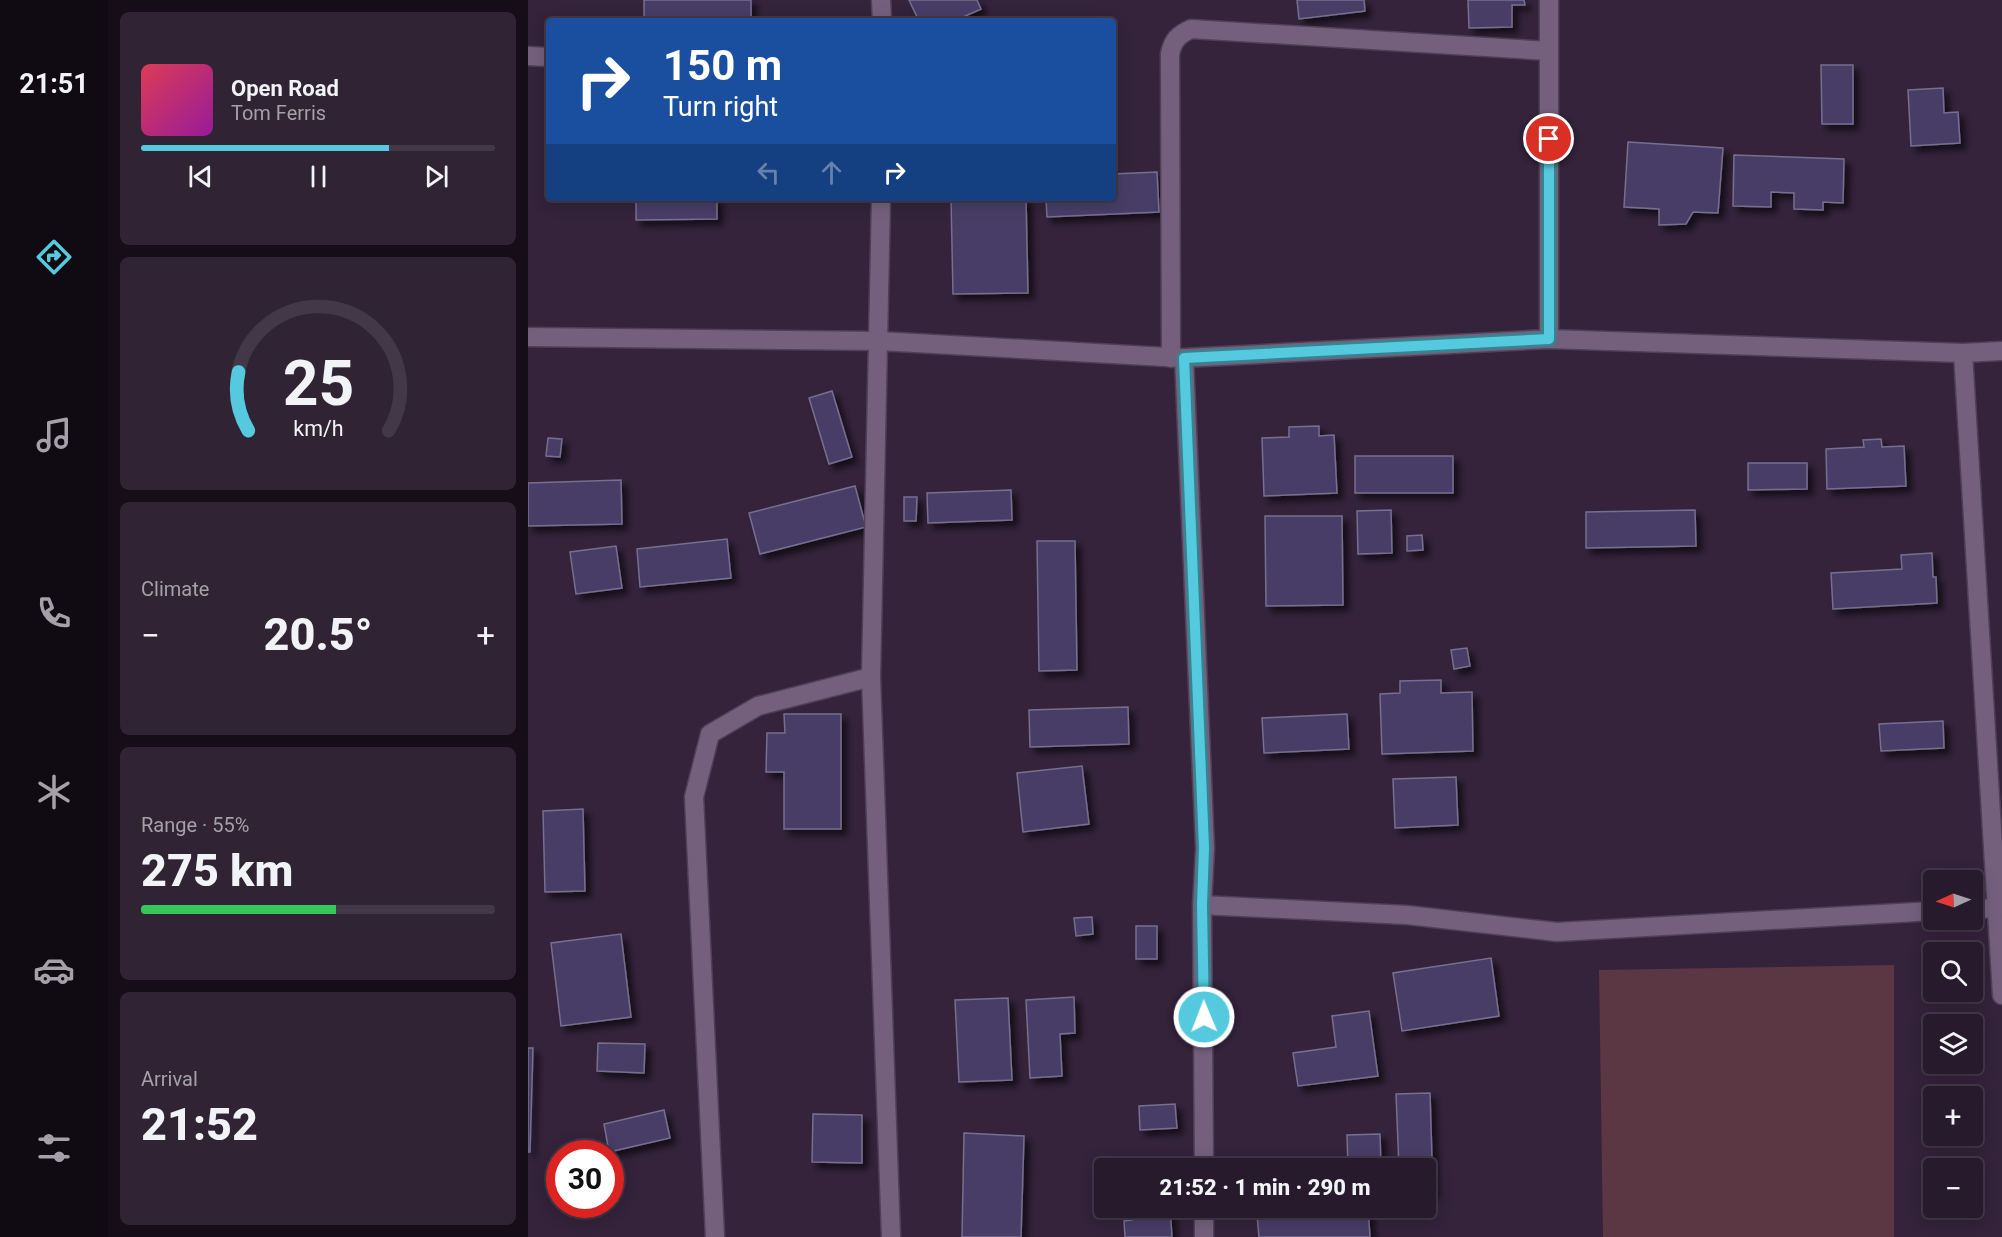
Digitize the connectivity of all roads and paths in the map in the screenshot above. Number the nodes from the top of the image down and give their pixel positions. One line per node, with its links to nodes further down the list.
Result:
1 (881, 0): 3 (street)
2 (1549, 0): 4 (street)
3 (882, 18)
4 (1549, 51): 9 (street); 13 (street)
5 (528, 56): 6 (street)
6 (546, 57)
7 (881, 201): 10 (street)
8 (528, 337): 10 (street)
9 (1549, 339): 12 (street); 13 (street)
10 (879, 340): 13 (street); 14 (street)
11 (2002, 351): 12 (street)
12 (1963, 353): 16 (street)
13 (1177, 358): 15 (street)
14 (871, 678): 22 (street); 23 (street)
15 (1202, 905): 18 (street); 20 (street)
16 (1998, 908): 17 (street); 19 (street)
17 (1983, 909)
18 (1923, 912)
19 (2002, 995)
20 (1204, 1158)
21 (1204, 1218): 24 (street)
22 (715, 1237)
23 (891, 1237)
24 (1204, 1237)

